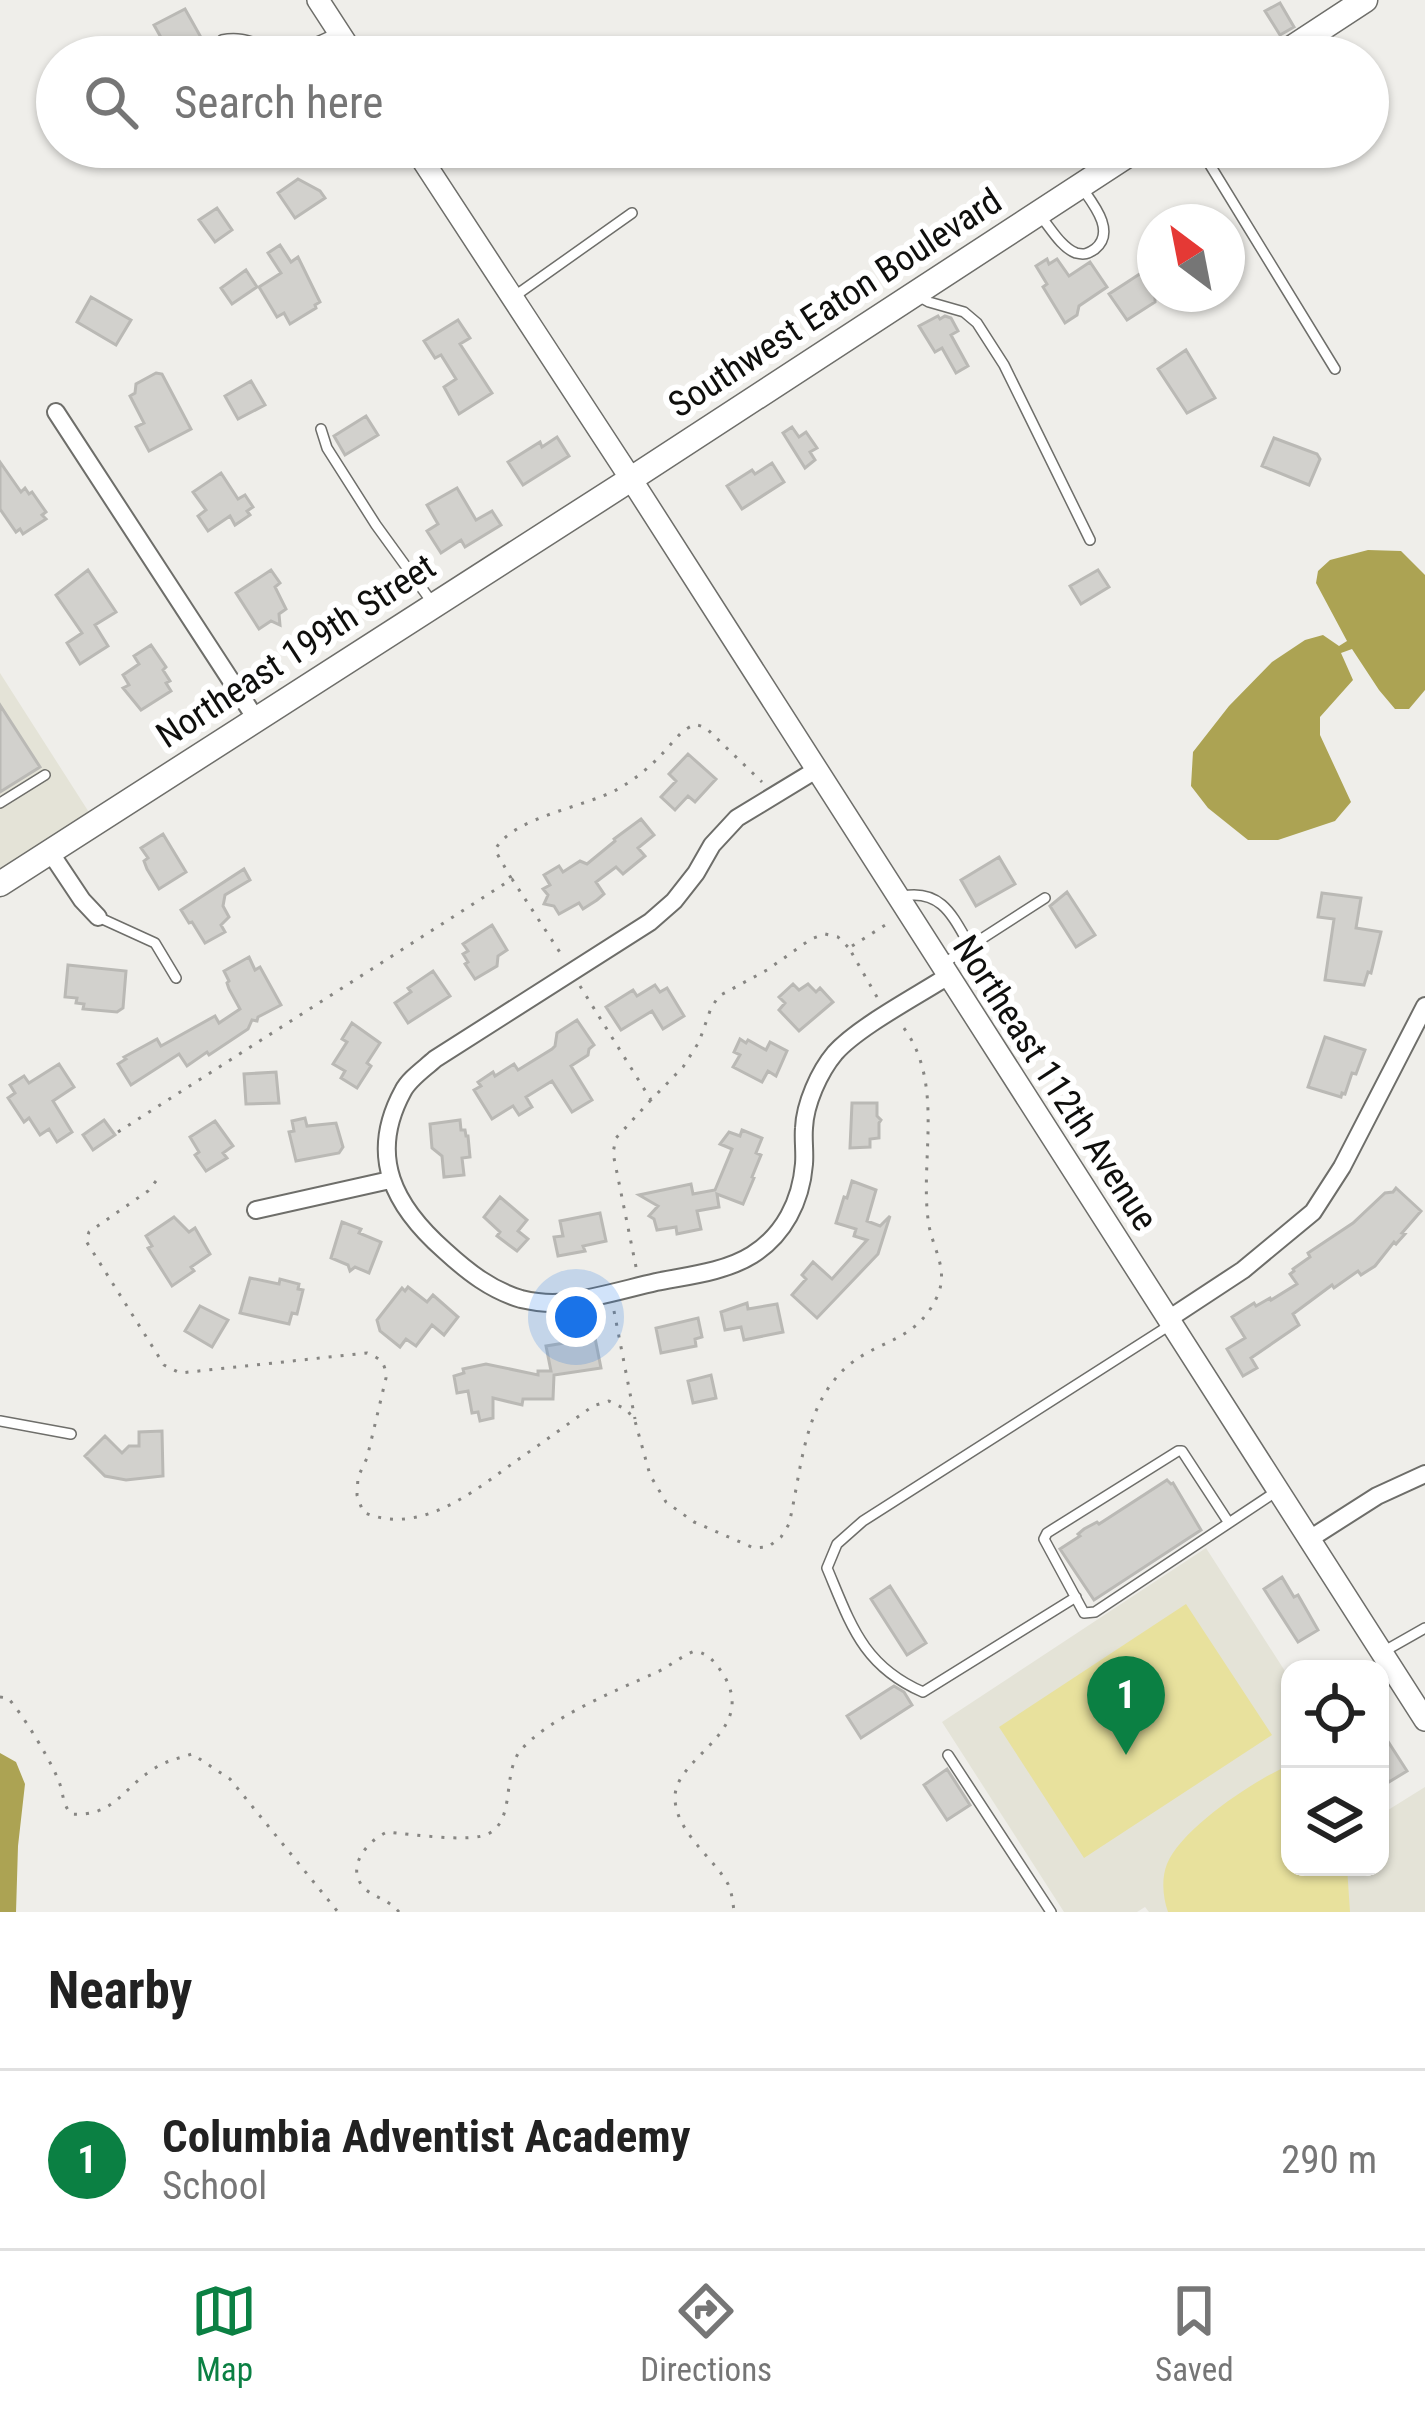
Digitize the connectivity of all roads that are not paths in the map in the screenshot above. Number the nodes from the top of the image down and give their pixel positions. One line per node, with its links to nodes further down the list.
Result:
1 (318, 0): 3 (street)
2 (1365, 0): 6 (main road)
3 (339, 32): 4 (lane); 5 (street)
4 (330, 36)
5 (342, 36)
6 (1310, 36)
7 (428, 168): 14 (street, Northeast 112th Avenue)
8 (1108, 168): 10 (main road, Southwest Eaton Boulevard)
9 (1211, 168): 15 (lane)
10 (1081, 186): 12 (main road, Southwest Eaton Boulevard); 12 (lane)
11 (632, 213): 14 (lane)
12 (1038, 214): 13 (main road, Southwest Eaton Boulevard)
13 (917, 292): 18 (main road, Southwest Eaton Boulevard); 19 (lane)
14 (512, 298): 18 (street, Northeast 112th Avenue)
15 (1335, 369)
16 (56, 412): 21 (street)
17 (321, 429): 20 (lane)
18 (631, 479): 20 (main road, Northeast 199th Street); 22 (street, Northeast 112th Avenue)
19 (1090, 540)
20 (434, 605): 21 (main road, Northeast 199th Street)
21 (256, 719): 25 (main road, Northeast 199th Street)
22 (815, 770): 28 (street, Northeast 112th Avenue); 34 (street)
23 (45, 775): 24 (lane)
24 (0, 802)
25 (50, 852): 26 (main road, Northeast 199th Street); 29 (street)
26 (0, 884)
27 (1045, 898): 30 (lane)
28 (902, 904): 30 (lane); 31 (street, Northeast 112th Avenue)
29 (98, 917): 32 (lane)
30 (970, 946): 31 (lane)
31 (944, 970): 34 (street); 36 (street, Northeast 112th Avenue)
32 (176, 978)
33 (1425, 1006): 36 (street)
34 (390, 1180): 35 (street)
35 (256, 1210)
36 (1168, 1322): 40 (street, Northeast 112th Avenue); 43 (lane)
37 (0, 1420): 38 (lane)
38 (71, 1434)
39 (1425, 1474): 42 (street)
40 (1277, 1492): 41 (lane); 42 (street, Northeast 112th Avenue)
41 (1229, 1523): 43 (lane); 43 (lane)
42 (1308, 1540): 45 (street, Northeast 112th Avenue)
43 (1076, 1597)
44 (1425, 1628): 45 (lane)
45 (1382, 1653): 46 (street, Northeast 112th Avenue)
46 (1425, 1720)
47 (948, 1755): 48 (lane)
48 (1052, 1912)

